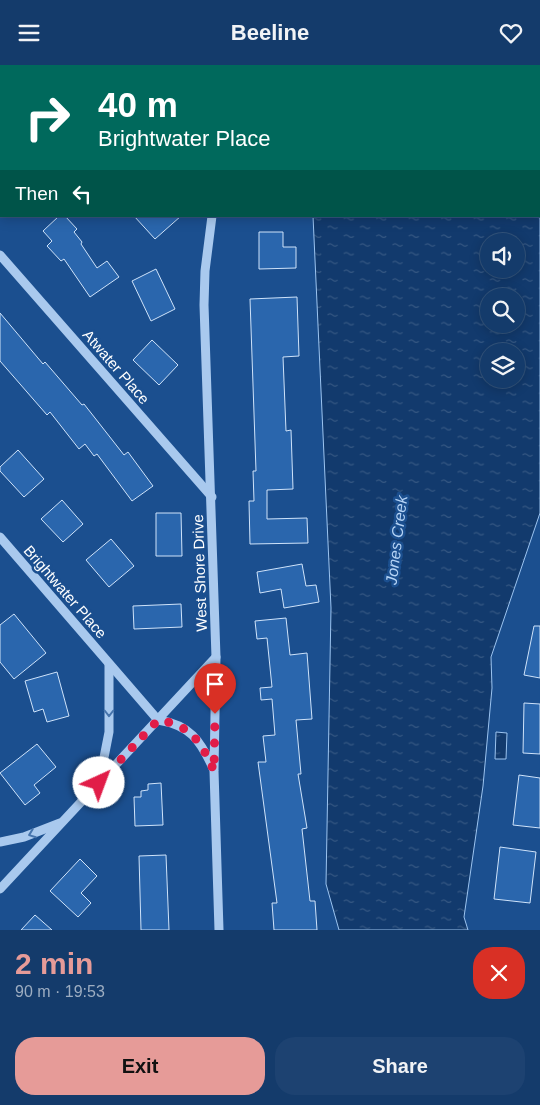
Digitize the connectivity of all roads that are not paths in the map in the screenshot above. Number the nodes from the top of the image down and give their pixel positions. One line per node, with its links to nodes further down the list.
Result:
1 (212, 217): 3 (street, West Shore Drive)
2 (0, 255): 3 (street, Atwater Place)
3 (212, 497): 5 (street, West Shore Drive)
4 (0, 537): 6 (street, Brightwater Place)
5 (216, 657): 7 (street); 8 (street, West Shore Drive)
6 (109, 664): 7 (street, Brightwater Place); 9 (street, one-way to 9)
7 (158, 720): 8 (street); 9 (street)
8 (214, 771): 13 (street, West Shore Drive)
9 (99, 783): 10 (street)
10 (62, 823): 11 (street, one-way to 11); 12 (street)
11 (0, 842)
12 (0, 889)
13 (219, 930)

